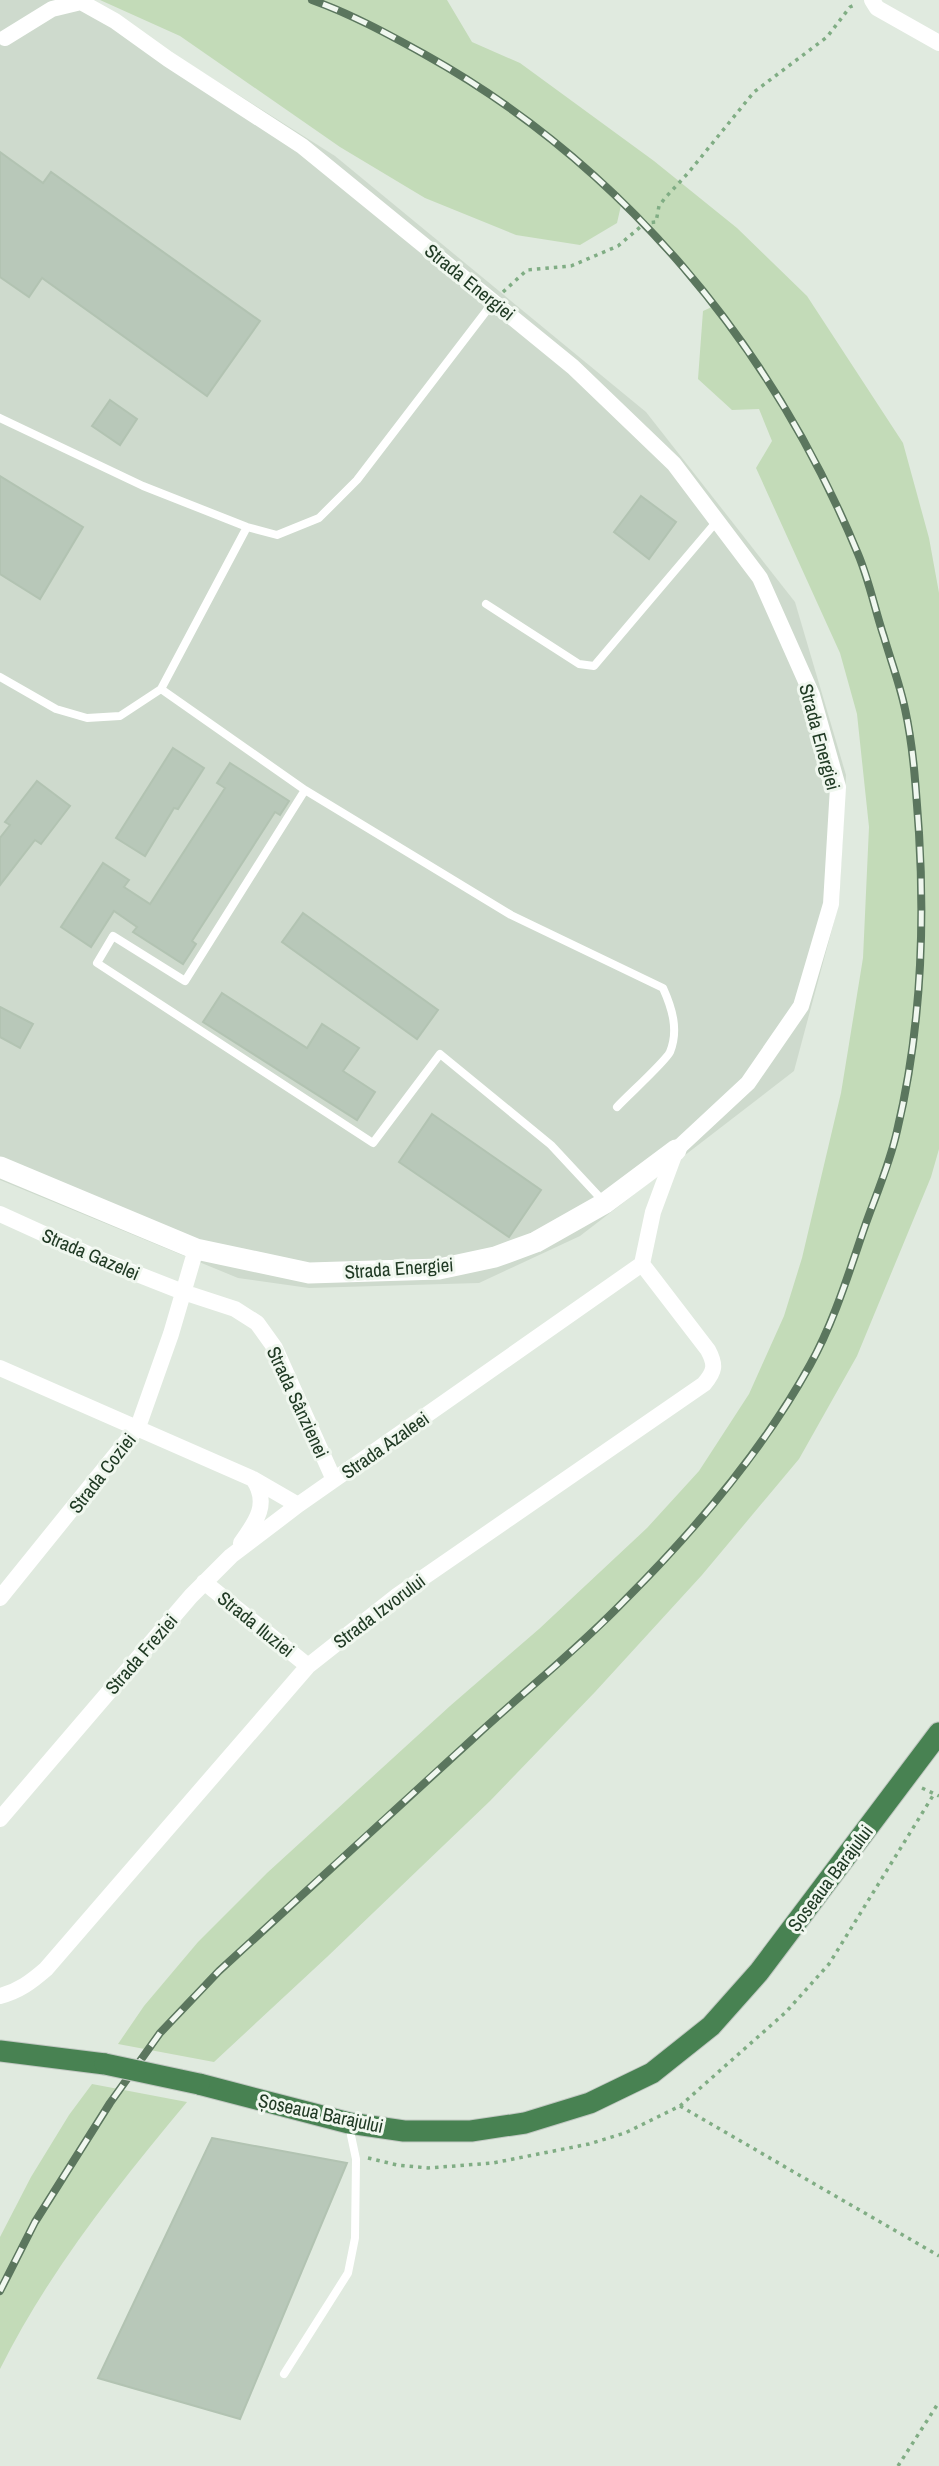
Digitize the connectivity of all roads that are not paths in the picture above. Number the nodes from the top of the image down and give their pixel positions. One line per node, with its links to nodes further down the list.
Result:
1 (869, 0): 3 (street)
2 (5, 38): 4 (street, Strada Energiei)
3 (939, 43)
4 (494, 300): 6 (street, Strada Energiei); 7 (lane)
5 (0, 418): 7 (lane)
6 (717, 521): 8 (lane); 13 (street, Strada Energiei)
7 (247, 527): 10 (lane)
8 (486, 604)
9 (0, 677): 10 (lane)
10 (161, 689): 11 (lane)
11 (305, 790): 12 (lane); 15 (lane)
12 (617, 1107)
13 (676, 1150): 15 (street, Strada Energiei); 18 (street)
14 (0, 1167): 17 (street, Strada Energiei)
15 (605, 1203): 17 (street, Strada Energiei)
16 (0, 1214): 19 (street, Strada Gazelei)
17 (196, 1249): 19 (street, Strada Coziei)
18 (642, 1265): 23 (street, Strada Azaleei); 28 (street, Strada Izvorului)
19 (183, 1292): 21 (street, Strada Coziei); 23 (street, Strada Sânzienei)
20 (0, 1368): 21 (street)
21 (138, 1427): 22 (street); 27 (street, Strada Coziei)
22 (253, 1479): 24 (street); 25 (street)
23 (334, 1480): 24 (street, Strada Azaleei)
24 (298, 1505): 25 (street, Strada Freziei)
25 (231, 1556): 26 (street, Strada Freziei)
26 (204, 1582): 28 (street, Strada Iluziei); 30 (street, Strada Freziei)
27 (0, 1598)
28 (309, 1666): 31 (street, Strada Izvorului)
29 (939, 1734): 33 (highway, Șoseaua Barajului)
30 (0, 1819)
31 (0, 1996)
32 (0, 2051): 33 (highway, Șoseaua Barajului, bridge)
33 (349, 2123): 34 (lane)
34 (284, 2374)

